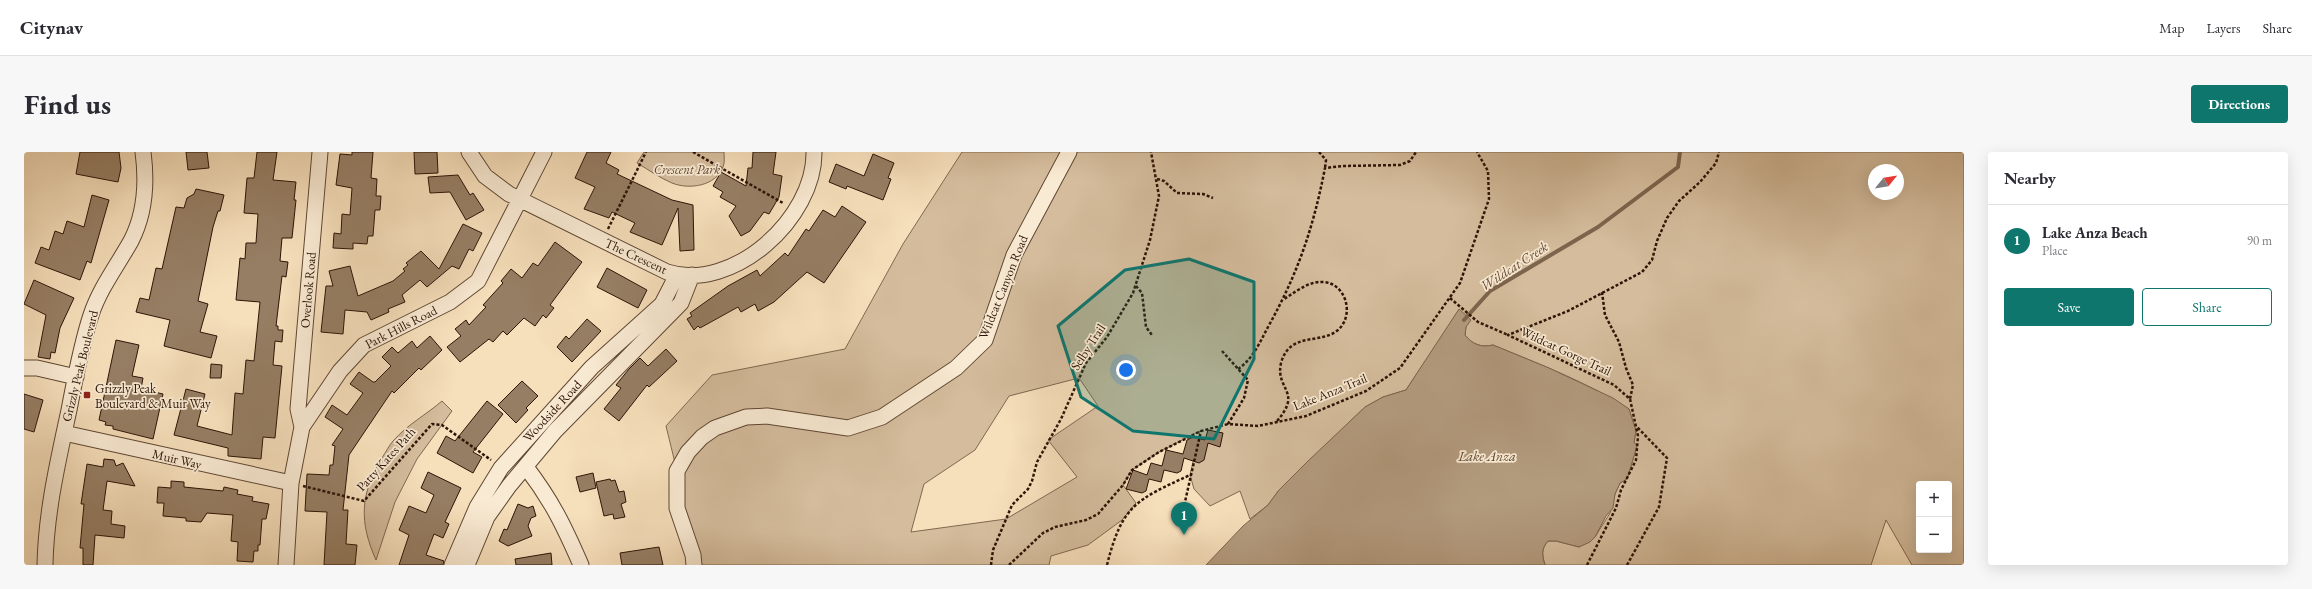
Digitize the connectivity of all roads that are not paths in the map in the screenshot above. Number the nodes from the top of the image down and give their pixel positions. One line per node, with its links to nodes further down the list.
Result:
1 (143, 152): 11 (street, Grizzly Peak Boulevard)
2 (320, 152): 12 (street, Overlook Road)
3 (469, 152): 7 (street, The Crescent)
4 (544, 152): 7 (street, Park Hills Road)
5 (814, 152): 9 (street, The Crescent)
6 (1069, 152): 21 (street, Wildcat Canyon Road)
7 (521, 200): 8 (street, The Crescent); 12 (street, Park Hills Road)
8 (677, 275): 9 (street, The Crescent); 18 (street, Woodside Road)
9 (692, 275): 14 (street, Woodside Road)
10 (24, 368): 11 (street)
11 (76, 376): 13 (street, Grizzly Peak Boulevard)
12 (302, 427): 15 (street, Park Hills Road)
13 (64, 433): 15 (street, Muir Way); 16 (street, Grizzly Peak Boulevard)
14 (526, 467): 19 (street, Woodside Road); 20 (street)
15 (291, 483): 17 (street, Park Hills Road)
16 (45, 565)
17 (286, 565)
18 (452, 565)
19 (467, 565)
20 (582, 565)
21 (694, 565)

